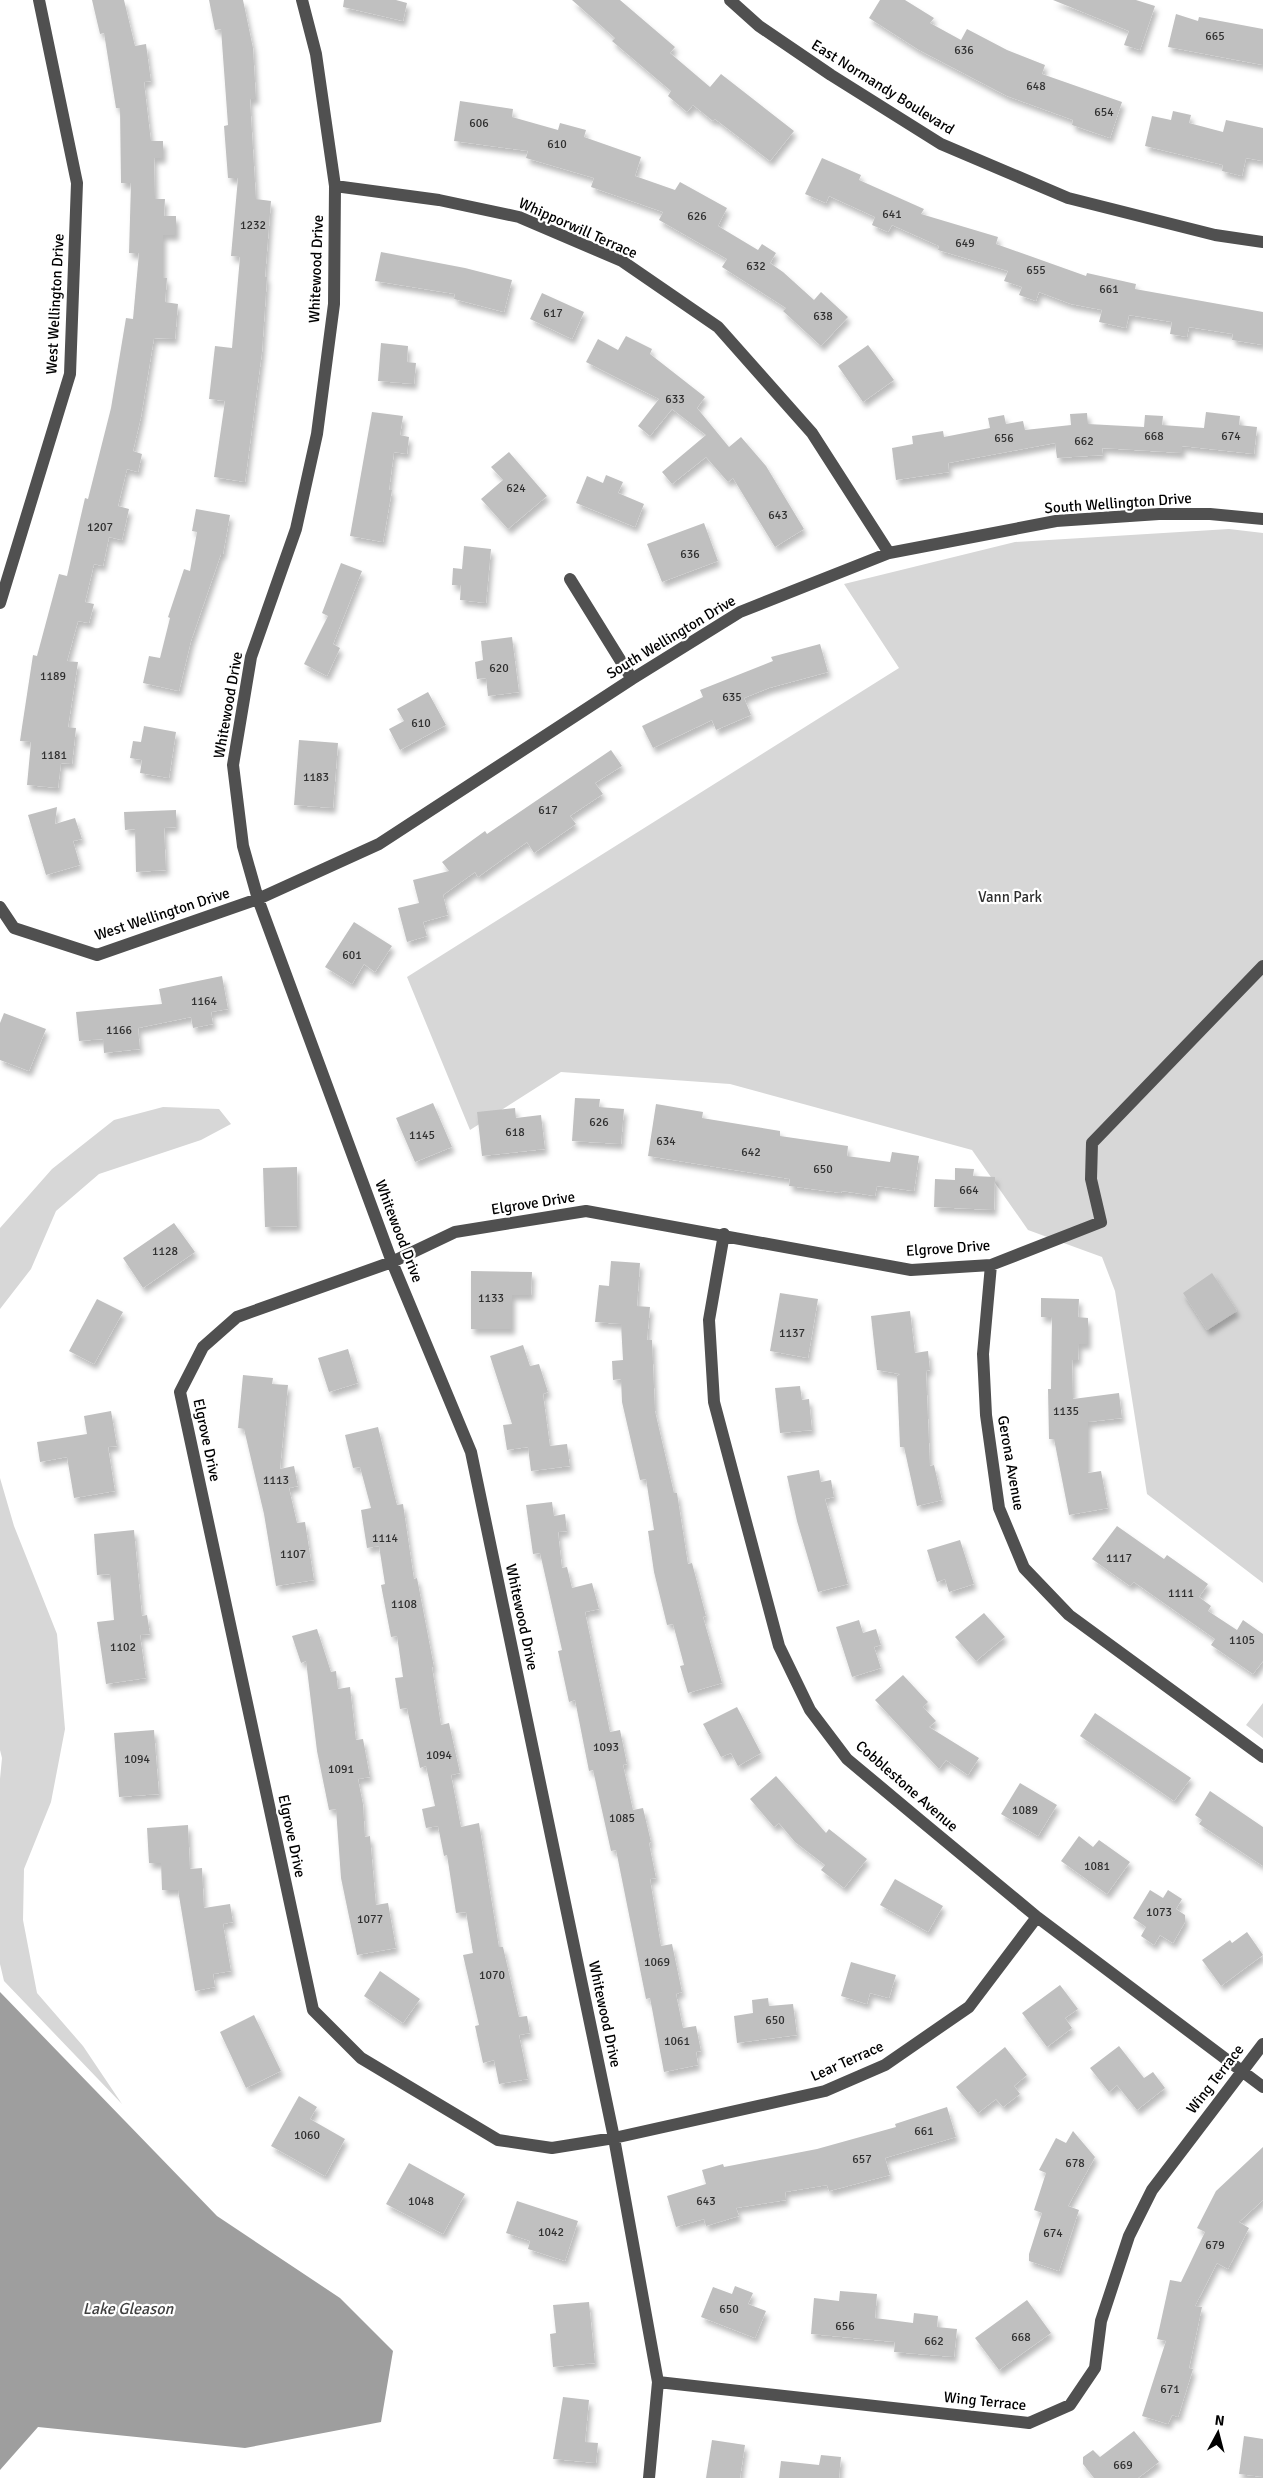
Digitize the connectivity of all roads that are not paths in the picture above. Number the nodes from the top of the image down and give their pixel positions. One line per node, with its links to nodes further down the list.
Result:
1 (39, 0): 9 (street, West Wellington Drive)
2 (302, 0): 4 (street, Whitewood Drive)
3 (730, 0): 5 (street, East Normandy Boulevard)
4 (335, 186): 7 (street, Whipporwill Terrace); 11 (street, Whitewood Drive)
5 (1263, 242)
6 (1263, 519): 7 (street, South Wellington Drive)
7 (889, 553): 10 (street, South Wellington Drive)
8 (570, 579): 10 (street)
9 (0, 603)
10 (632, 679): 11 (street, South Wellington Drive)
11 (258, 899): 12 (street, West Wellington Drive); 15 (street, Whitewood Drive)
12 (0, 907)
13 (1263, 966): 16 (street, Elgrove Drive)
14 (724, 1234): 15 (street, Elgrove Drive); 16 (street, Elgrove Drive); 18 (street, Cobblestone Avenue)
15 (392, 1262): 22 (street, Whitewood Drive); 22 (street, Elgrove Drive)
16 (990, 1264): 17 (street, Gerona Avenue)
17 (1263, 1757)
18 (1037, 1917): 20 (street, Cobblestone Avenue); 22 (street, Lear Terrace)
19 (1263, 2044): 20 (street, Wing Terrace)
20 (1242, 2071): 21 (street, Cobblestone Avenue); 23 (street, Wing Terrace)
21 (1263, 2086)
22 (614, 2138): 23 (street, Whitewood Drive)
23 (658, 2382): 24 (street, Whitewood Drive)
24 (648, 2478)

